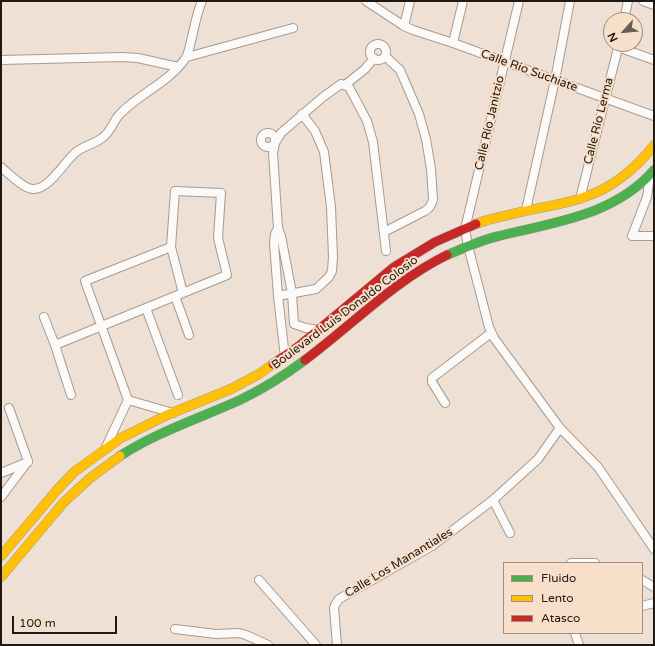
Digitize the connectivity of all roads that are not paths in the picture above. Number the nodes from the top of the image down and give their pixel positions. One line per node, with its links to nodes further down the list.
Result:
1 (202, 1): 17 (street)
2 (366, 1): 11 (street, Calle Río Suchiate)
3 (410, 1): 11 (street)
4 (463, 1): 13 (street)
5 (519, 1): 21 (street, Calle Río Janitzio)
6 (570, 1): 23 (street)
7 (628, 1): 10 (street)
8 (643, 1): 9 (street)
9 (654, 4)
10 (626, 12)
11 (404, 26): 13 (street, Calle Río Suchiate)
12 (293, 28): 17 (street)
13 (453, 43): 21 (street, Calle Río Suchiate)
14 (616, 52): 25 (street, Calle Río Lerma)
15 (635, 52): 20 (street)
16 (385, 56): 18 (street); 18 (street); 35 (street)
17 (187, 57): 22 (street)
18 (374, 58): 24 (street)
19 (1, 60): 22 (street)
20 (654, 60)
21 (505, 63): 23 (street, Calle Río Suchiate); 34 (street, Calle Río Janitzio)
22 (178, 67): 29 (street)
23 (555, 80): 25 (street, Calle Río Suchiate); 32 (street)
24 (344, 85): 26 (street); 35 (street)
25 (605, 98): 27 (street, Calle Río Suchiate); 31 (street, Calle Río Lerma)
26 (302, 114): 33 (street); 41 (street)
27 (654, 116)
28 (654, 145): 31 (main road, Boulevard Luis Donaldo Colosio)
29 (1, 167)
30 (652, 172): 36 (street); 38 (main road, Boulevard Luis Donaldo Colosio)
31 (580, 198): 32 (main road, Boulevard Luis Donaldo Colosio)
32 (526, 210): 34 (main road, Boulevard Luis Donaldo Colosio)
33 (278, 228): 41 (street); 43 (street)
34 (465, 229): 38 (street, Calle Río Janitzio); 49 (main road, Boulevard Luis Donaldo Colosio)
35 (384, 232): 39 (street)
36 (654, 236)
37 (171, 246): 40 (street); 40 (street); 47 (street)
38 (468, 246): 50 (street, Calle Río Janitzio); 69 (main road, Boulevard Luis Donaldo Colosio)
39 (386, 251)
40 (184, 293): 42 (street)
41 (292, 293): 43 (street); 46 (street)
42 (175, 296): 44 (street); 51 (street)
43 (278, 296): 48 (street)
44 (146, 308): 47 (street); 55 (street)
45 (44, 317): 52 (street)
46 (294, 324): 48 (street); 49 (street)
47 (101, 326): 52 (street); 56 (street)
48 (281, 326): 53 (street)
49 (319, 330): 53 (main road, Boulevard Luis Donaldo Colosio)
50 (491, 333): 57 (street); 60 (street, Calle Río Janitzio)
51 (189, 335)
52 (55, 345): 54 (street)
53 (285, 357): 59 (main road, Boulevard Luis Donaldo Colosio)
54 (71, 395)
55 (178, 395)
56 (128, 400): 59 (street); 61 (street)
57 (444, 403)
58 (8, 408): 62 (street)
59 (172, 412): 61 (main road, Boulevard Luis Donaldo Colosio)
60 (560, 428): 65 (street, Calle Los Manantiales); 67 (street, Calle Río Janitzio)
61 (104, 450): 68 (main road, Boulevard Luis Donaldo Colosio)
62 (28, 461): 63 (street); 64 (street)
63 (1, 473)
64 (1, 497)
65 (493, 500): 66 (street); 79 (street, Calle Los Manantiales)
66 (510, 533)
67 (654, 550)
68 (1, 556)
69 (1, 577)
70 (259, 580): 78 (street)
71 (643, 581): 72 (street)
72 (654, 587)
73 (654, 603): 74 (street)
74 (643, 606)
75 (175, 629): 77 (street)
76 (575, 634): 80 (street)
77 (268, 645)
78 (316, 645)
79 (337, 645)
80 (579, 645)

